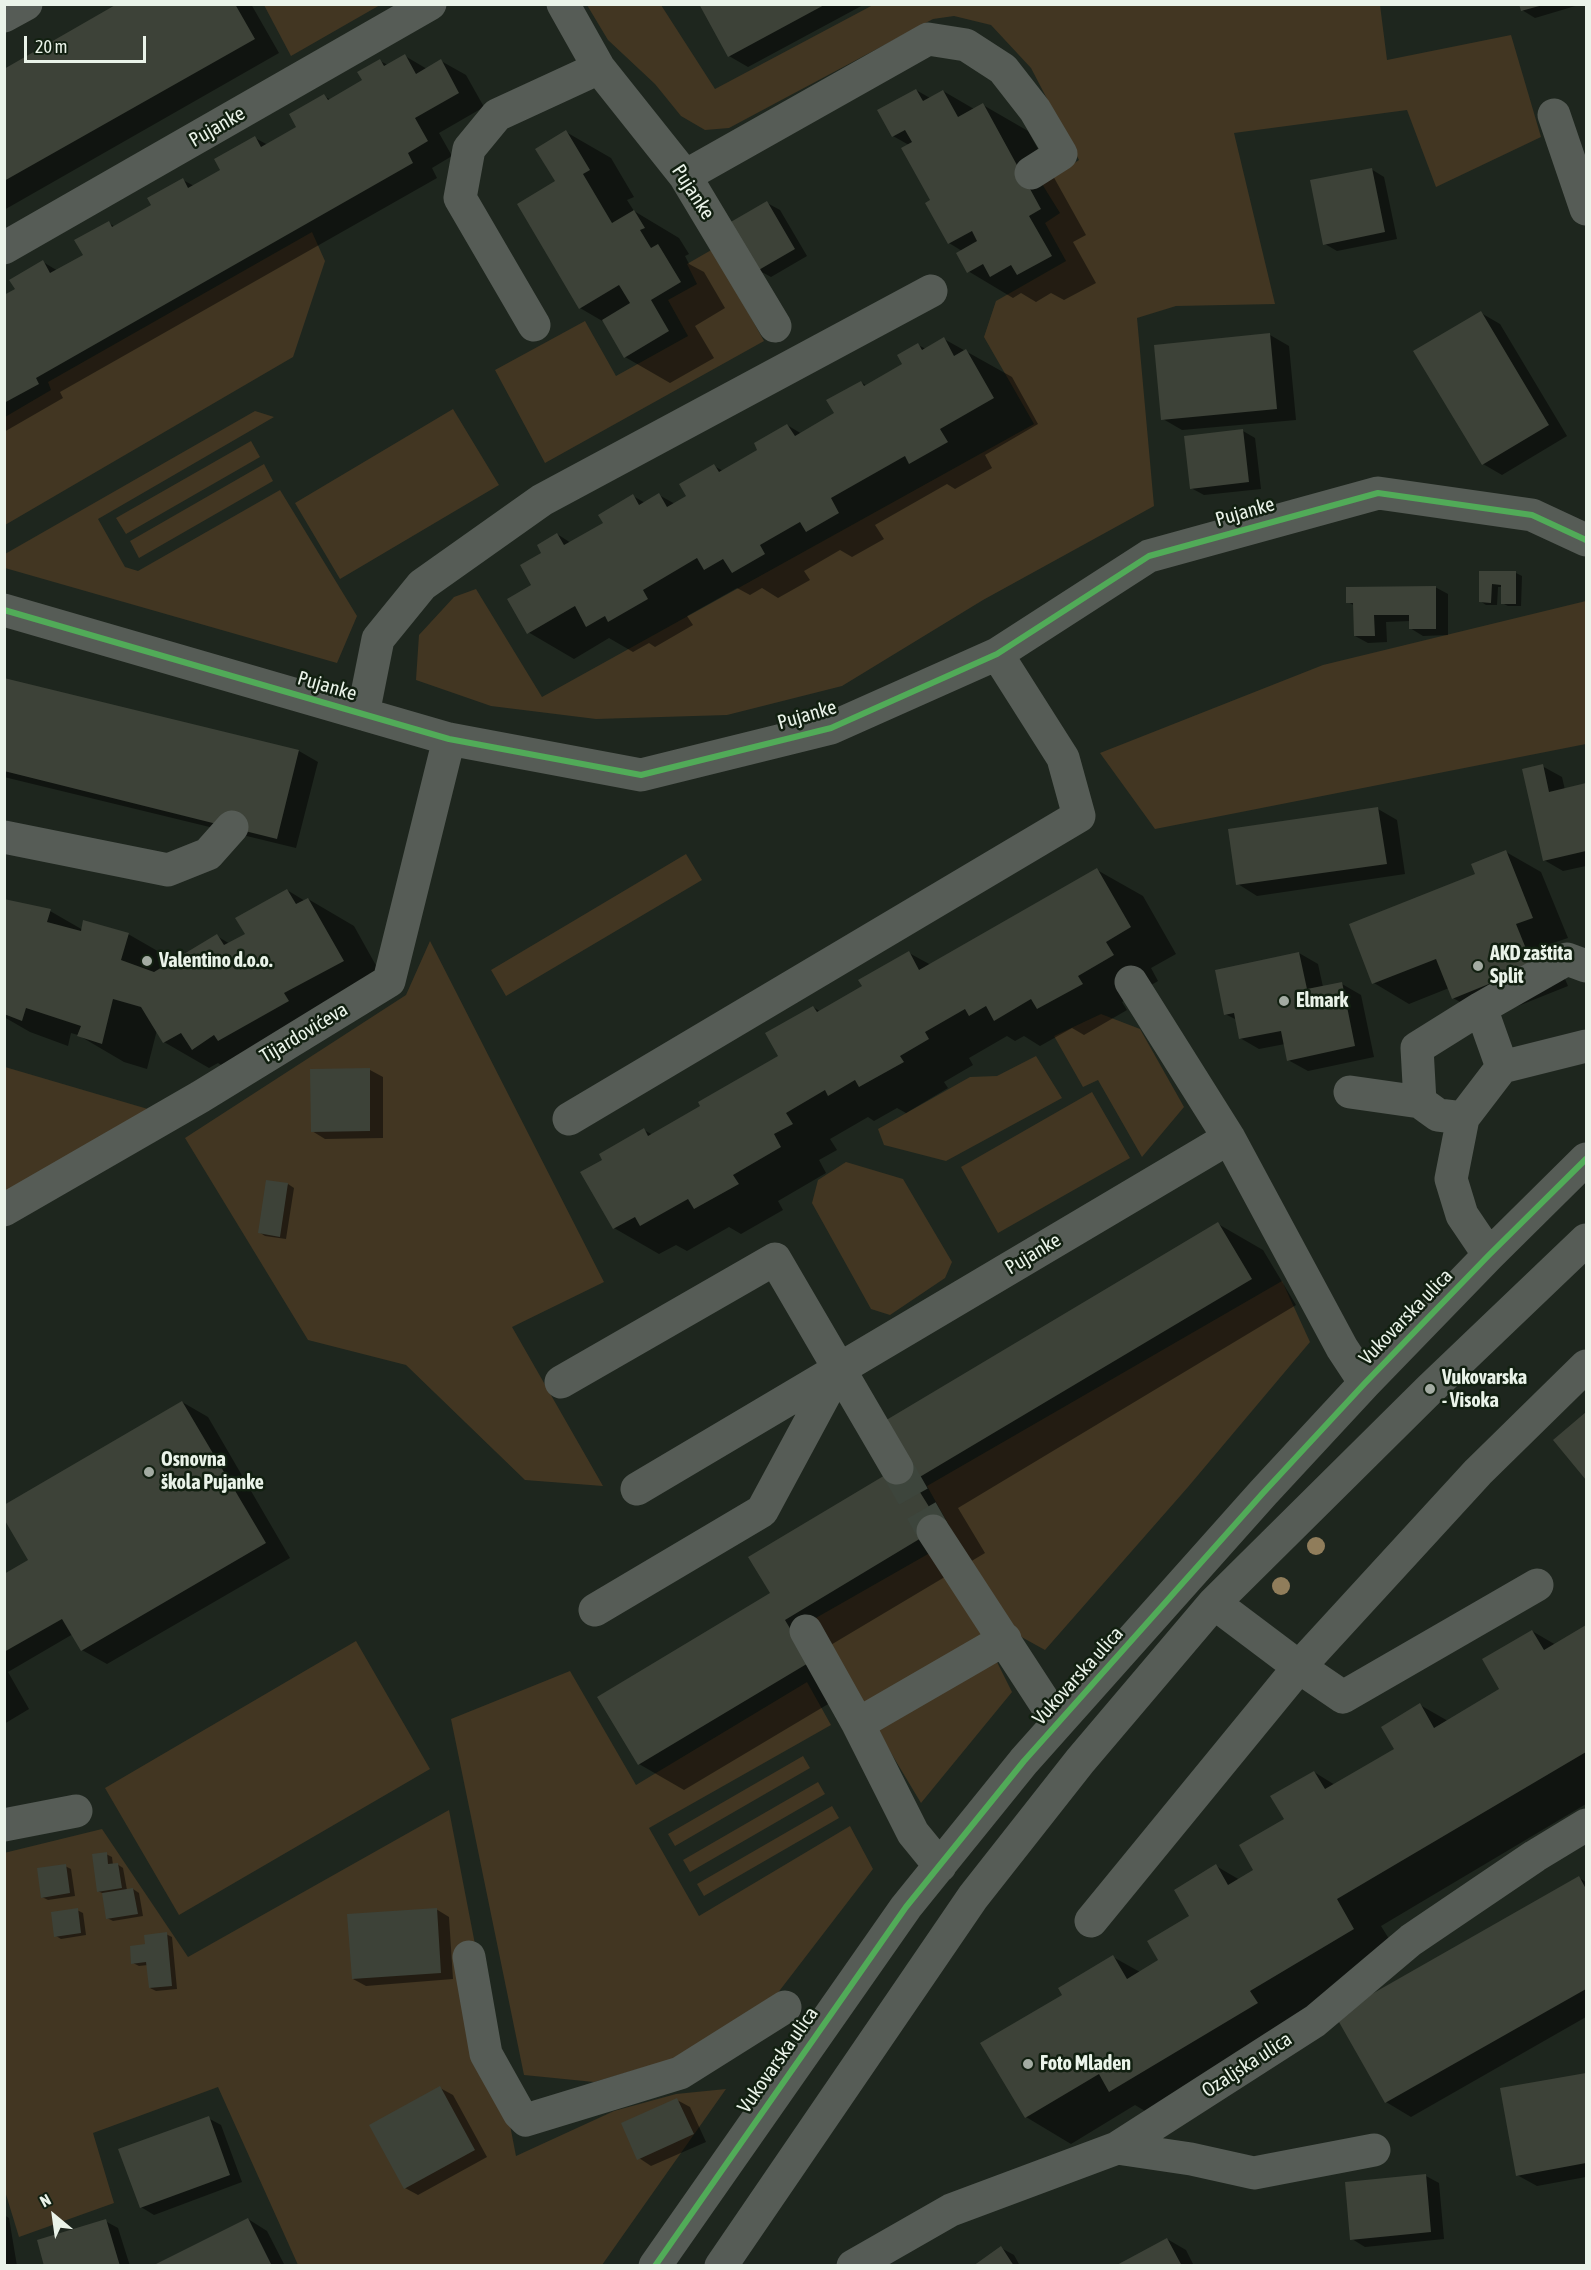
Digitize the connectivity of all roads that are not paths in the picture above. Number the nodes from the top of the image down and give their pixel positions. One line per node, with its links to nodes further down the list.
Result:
1 (26, 4): 4 (street)
2 (430, 4): 10 (street, Pujanke)
3 (563, 4): 5 (street, Pujanke)
4 (4, 16)
5 (599, 68): 8 (street, Pujanke); 12 (street)
6 (1554, 115): 9 (street)
7 (1031, 173): 8 (street)
8 (686, 176): 13 (street, Pujanke)
9 (1587, 209)
10 (4, 248)
11 (931, 291): 17 (street)
12 (534, 326)
13 (776, 326)
14 (1587, 540): 16 (street, Pujanke)
15 (4, 610): 17 (street, Pujanke)
16 (997, 654): 18 (street, Pujanke); 29 (street)
17 (363, 714): 18 (street, Pujanke)
18 (449, 739): 32 (street, Tijardovićeva)
19 (232, 827): 20 (street)
20 (4, 837)
21 (1587, 966): 23 (street)
22 (1131, 982): 30 (street)
23 (1481, 1008): 25 (street); 27 (street)
24 (1587, 1046): 25 (street)
25 (1502, 1067): 28 (street)
26 (1350, 1092): 27 (street)
27 (1420, 1102): 28 (street)
28 (1463, 1118): 34 (street)
29 (569, 1119)
30 (1229, 1138): 36 (street, Pujanke); 38 (street)
31 (1587, 1159): 34 (street, Vukovarska ulica)
32 (4, 1210)
33 (1587, 1240): 43 (street)
34 (1489, 1255): 38 (street, Vukovarska ulica)
35 (1587, 1366): 47 (street)
36 (838, 1370): 37 (street); 39 (street); 40 (street, Pujanke); 44 (street)
37 (561, 1382)
38 (1365, 1383): 48 (street, Vukovarska ulica)
39 (897, 1468)
40 (637, 1489)
41 (933, 1531): 46 (street)
42 (1537, 1585): 47 (street)
43 (1214, 1603): 47 (street); 60 (street)
44 (595, 1610)
45 (806, 1631): 49 (street)
46 (1005, 1639): 48 (street); 49 (street)
47 (1299, 1667): 54 (street)
48 (1058, 1723): 53 (street, Vukovarska ulica)
49 (858, 1724): 53 (street)
50 (76, 1810): 51 (street)
51 (4, 1825)
52 (1587, 1825): 57 (street, Ozaljska ulica)
53 (939, 1866): 59 (street, Vukovarska ulica)
54 (1091, 1921)
55 (469, 1957): 56 (street)
56 (785, 2007)
57 (1117, 2148): 58 (street); 61 (street, Ozaljska ulica)
58 (1374, 2150)
59 (655, 2265)
60 (721, 2265)
61 (853, 2265)

